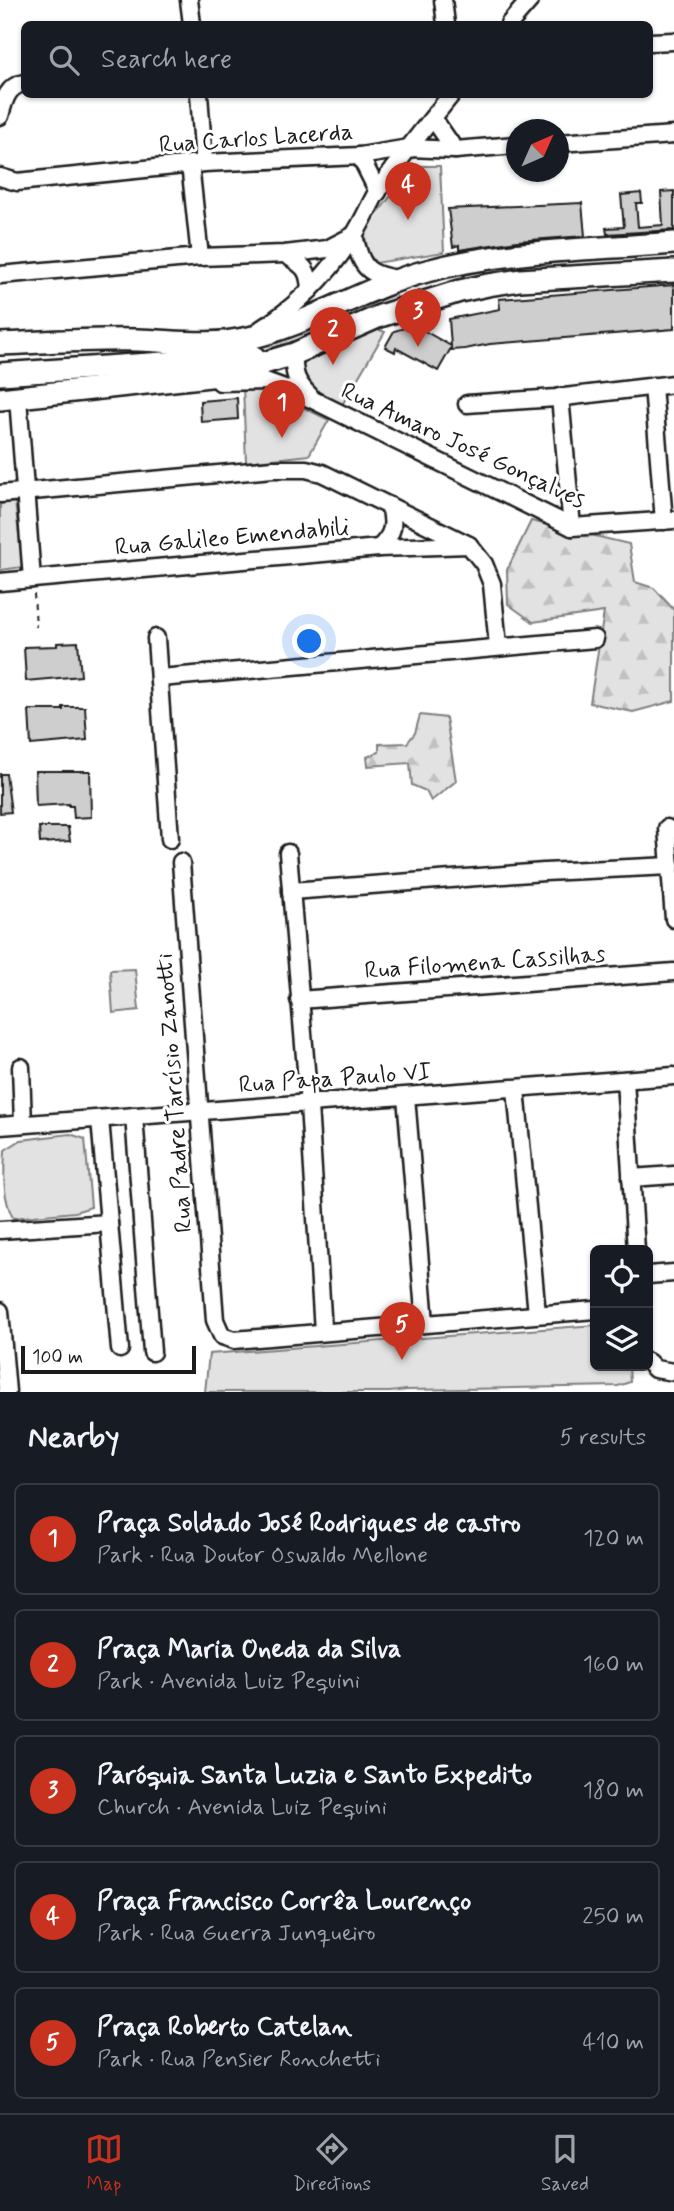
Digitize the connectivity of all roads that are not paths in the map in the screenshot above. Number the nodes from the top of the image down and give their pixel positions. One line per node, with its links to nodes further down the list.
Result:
1 (189, 0): 4 (street)
2 (443, 0): 5 (street)
3 (530, 0): 6 (street)
4 (192, 21)
5 (446, 21)
6 (512, 21)
7 (674, 41): 8 (street)
8 (653, 42)
9 (21, 84): 12 (street)
10 (199, 98): 20 (street)
11 (450, 98): 13 (street)
12 (0, 116)
13 (433, 118): 17 (street); 18 (street)
14 (674, 135): 15 (street)
15 (569, 142)
16 (506, 146): 18 (street, Rua Carlos Lacerda)
17 (409, 148): 18 (street, Rua Carlos Lacerda); 19 (street, Rua Carlos Lacerda); 22 (street)
18 (455, 150)
19 (360, 156): 20 (street, Rua Carlos Lacerda); 22 (street)
20 (197, 164): 21 (street, Rua Carlos Lacerda); 27 (street)
21 (0, 177)
22 (377, 192): 23 (street)
23 (354, 235): 26 (street); 31 (street); 32 (street)
24 (674, 243): 31 (main road)
25 (674, 251): 30 (main road)
26 (285, 254): 27 (street); 32 (street)
27 (200, 257): 29 (street)
28 (674, 271): 30 (main road)
29 (0, 275)
30 (616, 276): 36 (main road)
31 (400, 279): 33 (main road)
32 (310, 290): 33 (street)
33 (247, 339): 35 (main road)
34 (0, 344): 35 (main road)
35 (189, 344): 38 (main road)
36 (294, 354): 38 (main road); 40 (main road); 45 (street, Rua Amaro José Gonçalves)
37 (0, 358): 38 (main road)
38 (69, 363): 39 (main road)
39 (0, 374)
40 (151, 383): 44 (main road); 45 (street, Rua Amaro José Gonçalves)
41 (674, 384): 42 (street)
42 (653, 386): 43 (street); 50 (street)
43 (560, 397): 46 (street); 51 (street)
44 (9, 398): 47 (street)
45 (317, 402): 51 (street, Rua Amaro José Gonçalves)
46 (467, 404)
47 (25, 492): 48 (street); 49 (street); 54 (street)
48 (0, 494)
49 (390, 506): 52 (street); 53 (street)
50 (669, 521): 51 (street, Rua Amaro José Gonçalves)
51 (572, 527)
52 (469, 545): 53 (street, Rua Galileo Emendabili); 58 (street)
53 (379, 548): 54 (street, Rua Galileo Emendabili)
54 (32, 579): 55 (street, Rua Galileo Emendabili)
55 (0, 582)
56 (156, 638): 59 (street)
57 (595, 639): 58 (street)
58 (498, 646): 59 (street)
59 (160, 678): 61 (street)
60 (667, 828): 64 (street)
61 (170, 839)
62 (288, 853): 65 (street)
63 (181, 862): 75 (street, Rua Padre Tarcísio Zanotti)
64 (671, 866): 65 (street); 66 (street)
65 (291, 891): 68 (street)
66 (674, 919)
67 (674, 972): 68 (street, Rua Filomena Cassilhas)
68 (299, 1000): 74 (street)
69 (21, 1068): 78 (street)
70 (674, 1076): 71 (street, Rua Papa Paulo VI)
71 (625, 1080): 72 (street, Rua Papa Paulo VI); 81 (street)
72 (516, 1089): 73 (street, Rua Papa Paulo VI); 89 (street)
73 (406, 1097): 74 (street, Rua Papa Paulo VI); 90 (street)
74 (309, 1105): 75 (street, Rua Papa Paulo VI); 91 (street)
75 (199, 1111): 76 (street, Rua Papa Paulo VI); 91 (street, Rua Padre Tarcísio Zanotti)
76 (134, 1116): 77 (street, Rua Papa Paulo VI); 93 (street)
77 (100, 1118): 78 (street, Rua Papa Paulo VI); 82 (street)
78 (23, 1124): 79 (street, Rua Papa Paulo VI)
79 (0, 1126)
80 (674, 1175): 81 (street)
81 (631, 1178): 84 (street)
82 (109, 1223): 83 (street); 92 (street)
83 (0, 1230)
84 (636, 1245)
85 (674, 1273): 86 (street)
86 (653, 1275)
87 (590, 1310): 89 (street)
88 (0, 1311): 96 (street)
89 (537, 1314): 90 (street)
90 (425, 1323): 91 (street)
91 (323, 1332)
92 (120, 1349)
93 (152, 1352)
94 (653, 1367): 95 (street)
95 (674, 1372)
96 (7, 1392)

